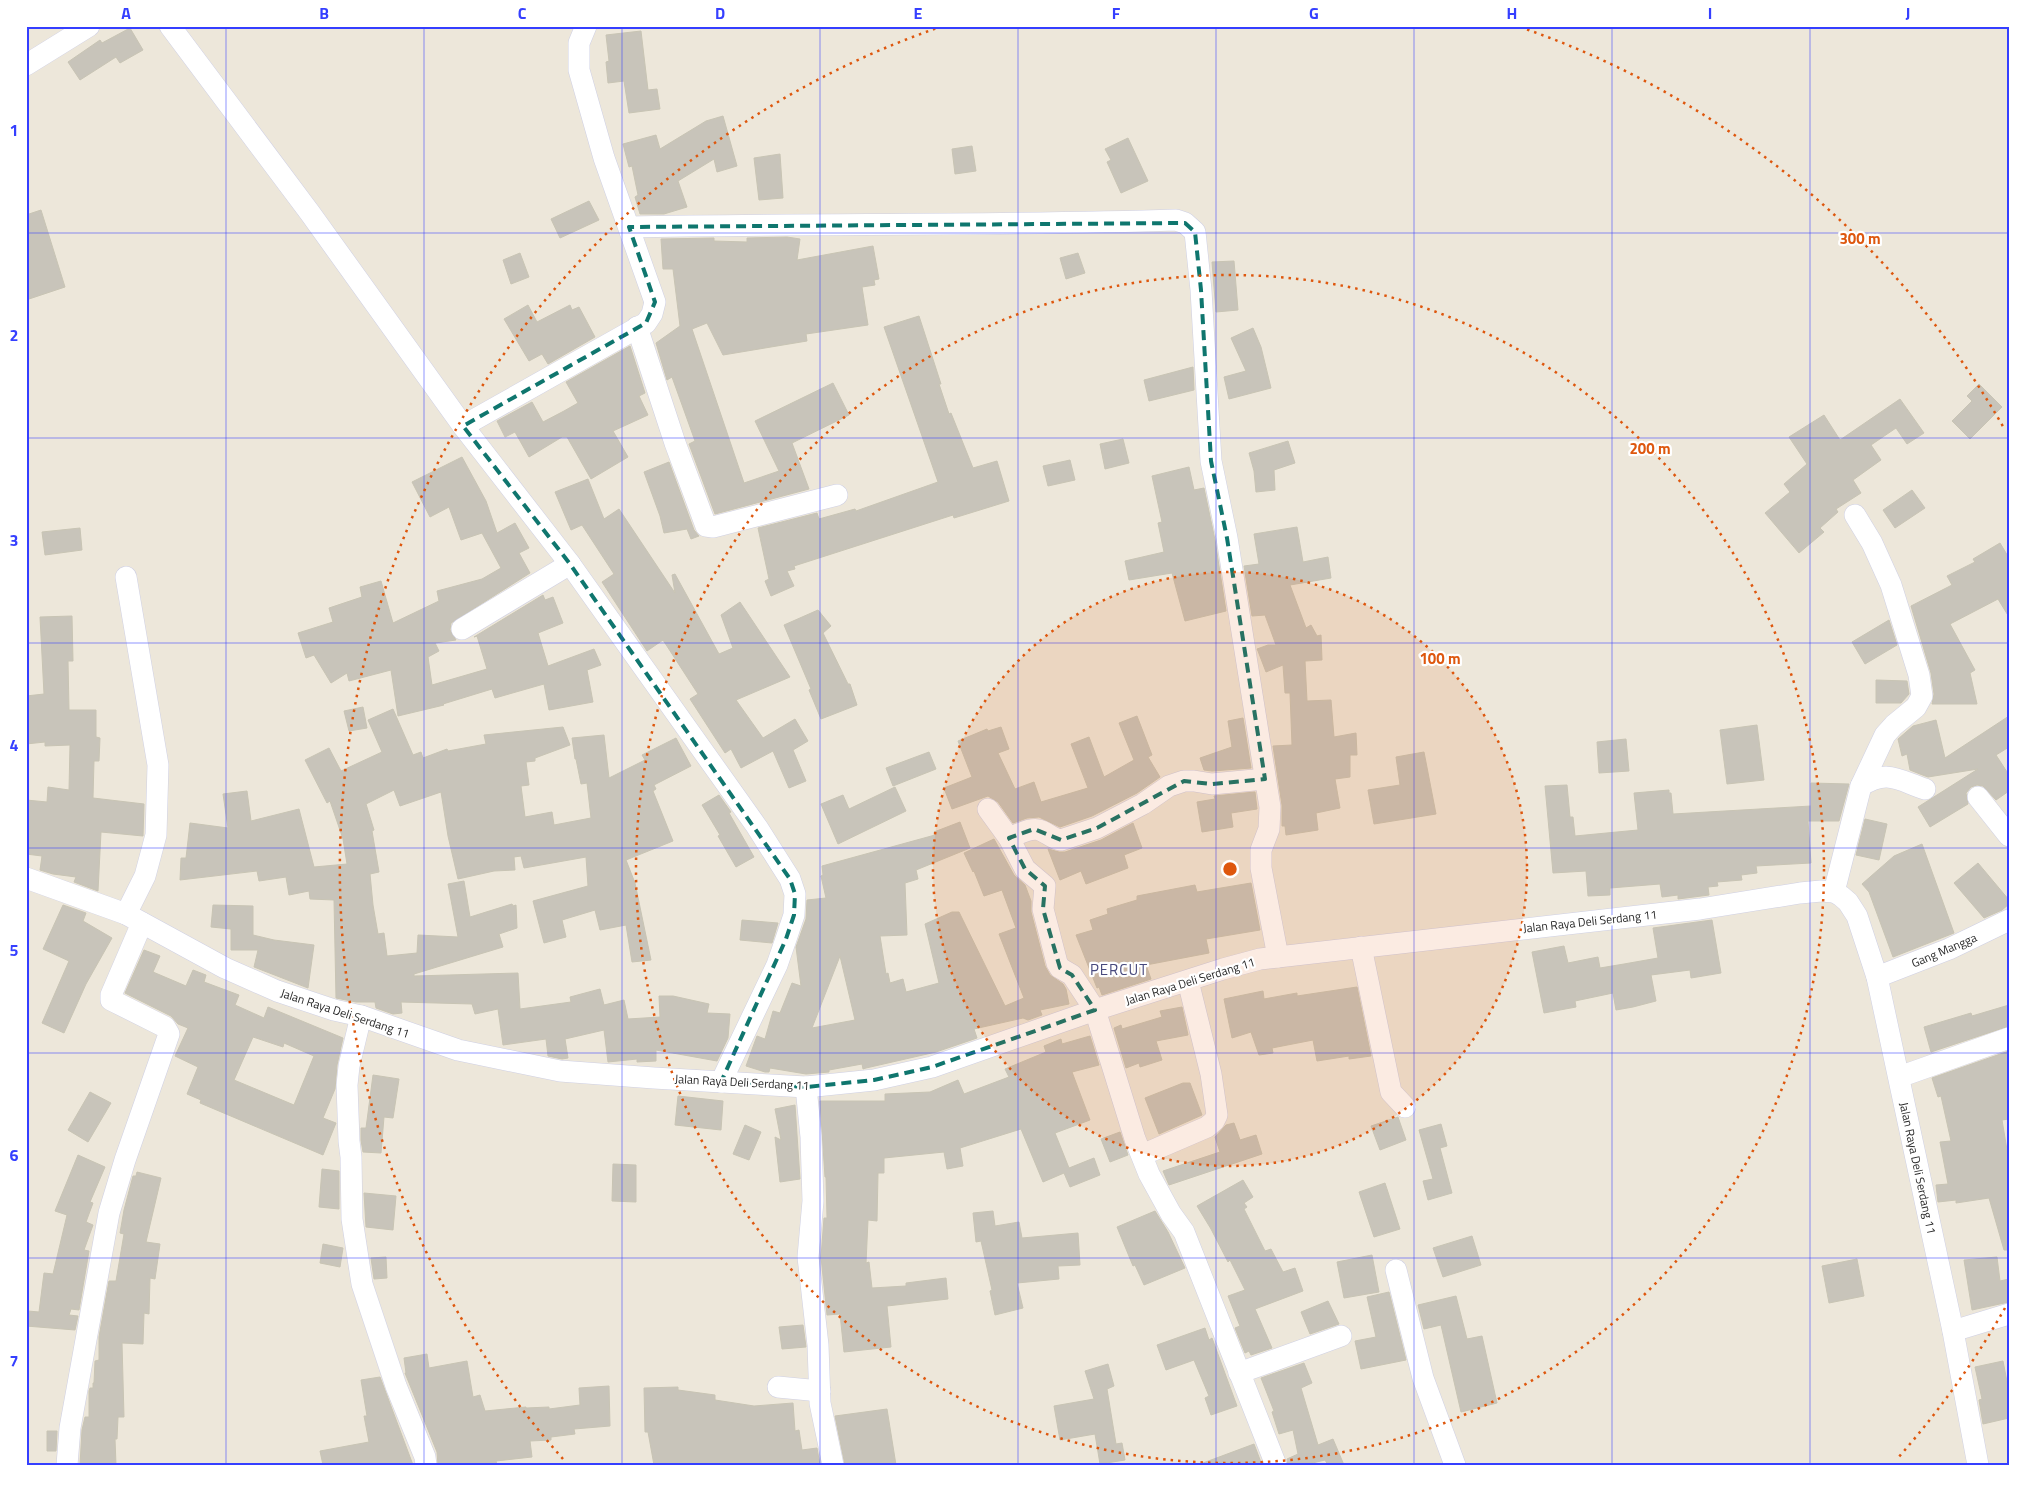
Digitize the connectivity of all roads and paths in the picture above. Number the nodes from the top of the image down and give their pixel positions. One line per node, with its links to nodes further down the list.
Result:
1 (89, 26): 4 (street)
2 (170, 26): 7 (street)
3 (586, 26): 5 (street)
4 (26, 65)
5 (629, 227): 6 (street); 13 (street)
6 (637, 328): 7 (street); 8 (street)
7 (463, 426): 10 (street)
8 (837, 495)
9 (1856, 515): 14 (street)
10 (570, 564): 12 (street); 32 (street)
11 (126, 577): 22 (street)
12 (462, 629)
13 (1265, 779): 19 (street); 25 (street)
14 (1860, 786): 15 (street); 21 (street)
15 (1925, 789)
16 (1978, 797): 18 (street)
17 (988, 809): 19 (street)
18 (2009, 836)
19 (1009, 838): 28 (street)
20 (26, 878): 22 (street, Jalan Raya Deli Serdang 11)
21 (1834, 892): 24 (street, Jalan Raya Deli Serdang 11); 26 (street, Jalan Raya Deli Serdang 11)
22 (134, 919): 29 (street, Jalan Raya Deli Serdang 11); 43 (street)
23 (2009, 920): 26 (street, Gang Mangga)
24 (1361, 947): 25 (street, Jalan Raya Deli Serdang 11); 34 (street)
25 (1278, 957): 27 (street, Jalan Raya Deli Serdang 11)
26 (1877, 977): 31 (street, Jalan Raya Deli Serdang 11)
27 (1188, 981): 28 (street, Jalan Raya Deli Serdang 11); 35 (street)
28 (1095, 1010): 33 (street, Jalan Raya Deli Serdang 11); 35 (street)
29 (361, 1016): 32 (street, Jalan Raya Deli Serdang 11); 44 (street)
30 (2009, 1038): 31 (street)
31 (1899, 1077): 38 (street, Jalan Raya Deli Serdang 11)
32 (721, 1082): 33 (street, Jalan Raya Deli Serdang 11)
33 (806, 1086): 42 (street)
34 (1405, 1107)
35 (1142, 1156): 40 (street)
36 (1396, 1270): 47 (street)
37 (2009, 1314): 38 (street)
38 (1953, 1331): 48 (street, Jalan Raya Deli Serdang 11)
39 (1341, 1336): 40 (street)
40 (1239, 1374): 46 (street)
41 (778, 1387): 42 (street)
42 (820, 1391): 45 (street)
43 (67, 1465)
44 (426, 1465)
45 (833, 1465)
46 (1276, 1465)
47 (1455, 1465)
48 (1978, 1465)

